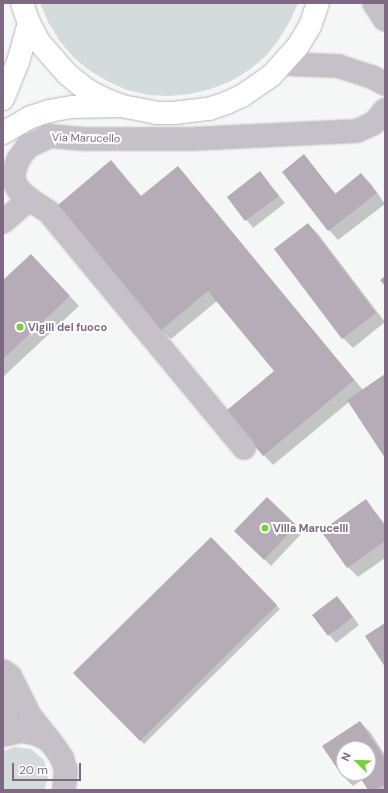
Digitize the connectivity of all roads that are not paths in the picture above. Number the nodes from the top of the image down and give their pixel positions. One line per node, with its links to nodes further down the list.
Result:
1 (22, 3): 5 (main road)
2 (318, 3): 6 (main road)
3 (374, 3): 4 (street)
4 (385, 20)
5 (29, 23): 8 (main road); 9 (main road)
6 (284, 64): 7 (street); 9 (main road)
7 (385, 84)
8 (3, 99)
9 (122, 106): 11 (main road)
10 (385, 110): 12 (street, Via Marucello)
11 (3, 133)
12 (29, 199): 13 (street); 14 (street, Via Marucello)
13 (3, 222)
14 (244, 448)
15 (3, 671): 18 (street)
16 (3, 680): 17 (street)
17 (3, 733): 18 (street)
18 (53, 745): 19 (street)
19 (64, 790)

